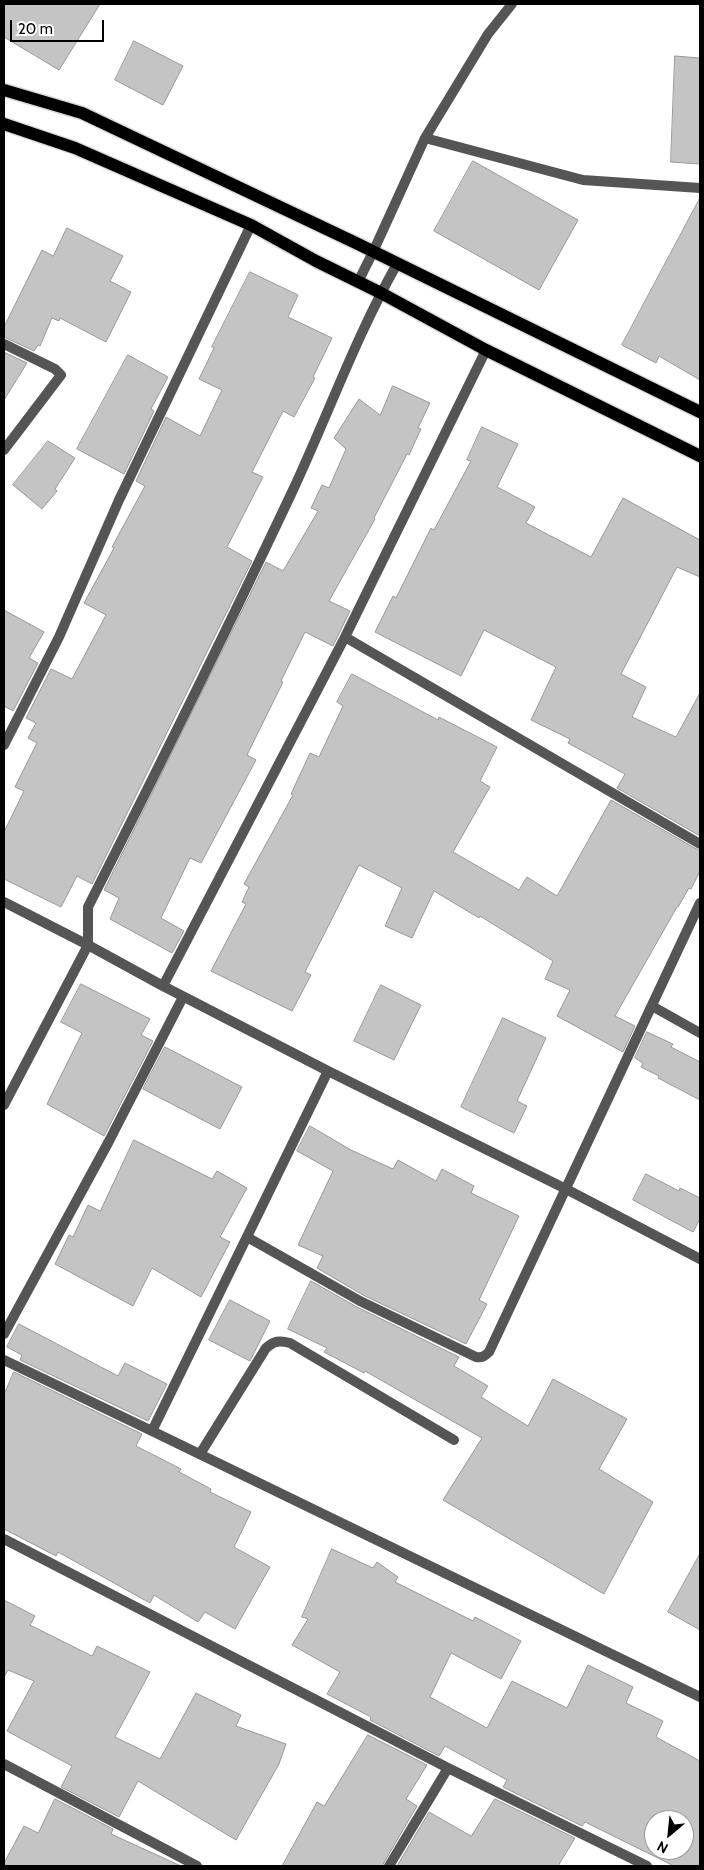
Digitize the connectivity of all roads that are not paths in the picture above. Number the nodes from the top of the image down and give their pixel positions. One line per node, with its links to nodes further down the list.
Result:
1 (512, 4): 4 (street)
2 (4, 90): 7 (main road)
3 (4, 124): 6 (main road)
4 (425, 138): 5 (street); 7 (street)
5 (700, 188)
6 (251, 225): 9 (main road); 17 (street)
7 (374, 252): 8 (main road); 9 (street)
8 (397, 264): 10 (street); 13 (main road)
9 (358, 282): 10 (main road)
10 (381, 293): 12 (main road); 21 (street)
11 (4, 344): 14 (street)
12 (486, 350): 15 (main road); 16 (street)
13 (700, 412)
14 (4, 450)
15 (700, 456)
16 (345, 637): 18 (street); 22 (street)
17 (4, 744)
18 (700, 844)
19 (4, 902): 21 (street)
20 (700, 903): 24 (street)
21 (88, 945): 22 (street); 27 (street)
22 (164, 986): 23 (street)
23 (183, 997): 26 (street); 31 (street)
24 (652, 1006): 25 (street); 28 (street)
25 (700, 1033)
26 (328, 1071): 28 (street); 29 (street)
27 (4, 1105)
28 (566, 1189): 29 (street); 30 (street)
29 (247, 1238): 33 (street)
30 (700, 1259)
31 (4, 1334)
32 (4, 1360): 33 (street)
33 (152, 1431): 35 (street)
34 (454, 1440): 35 (street)
35 (200, 1454): 37 (street)
36 (4, 1539): 39 (street)
37 (700, 1697)
38 (4, 1764): 40 (street)
39 (448, 1768): 41 (street); 42 (street)
40 (197, 1866)
41 (389, 1866)
42 (647, 1866)

